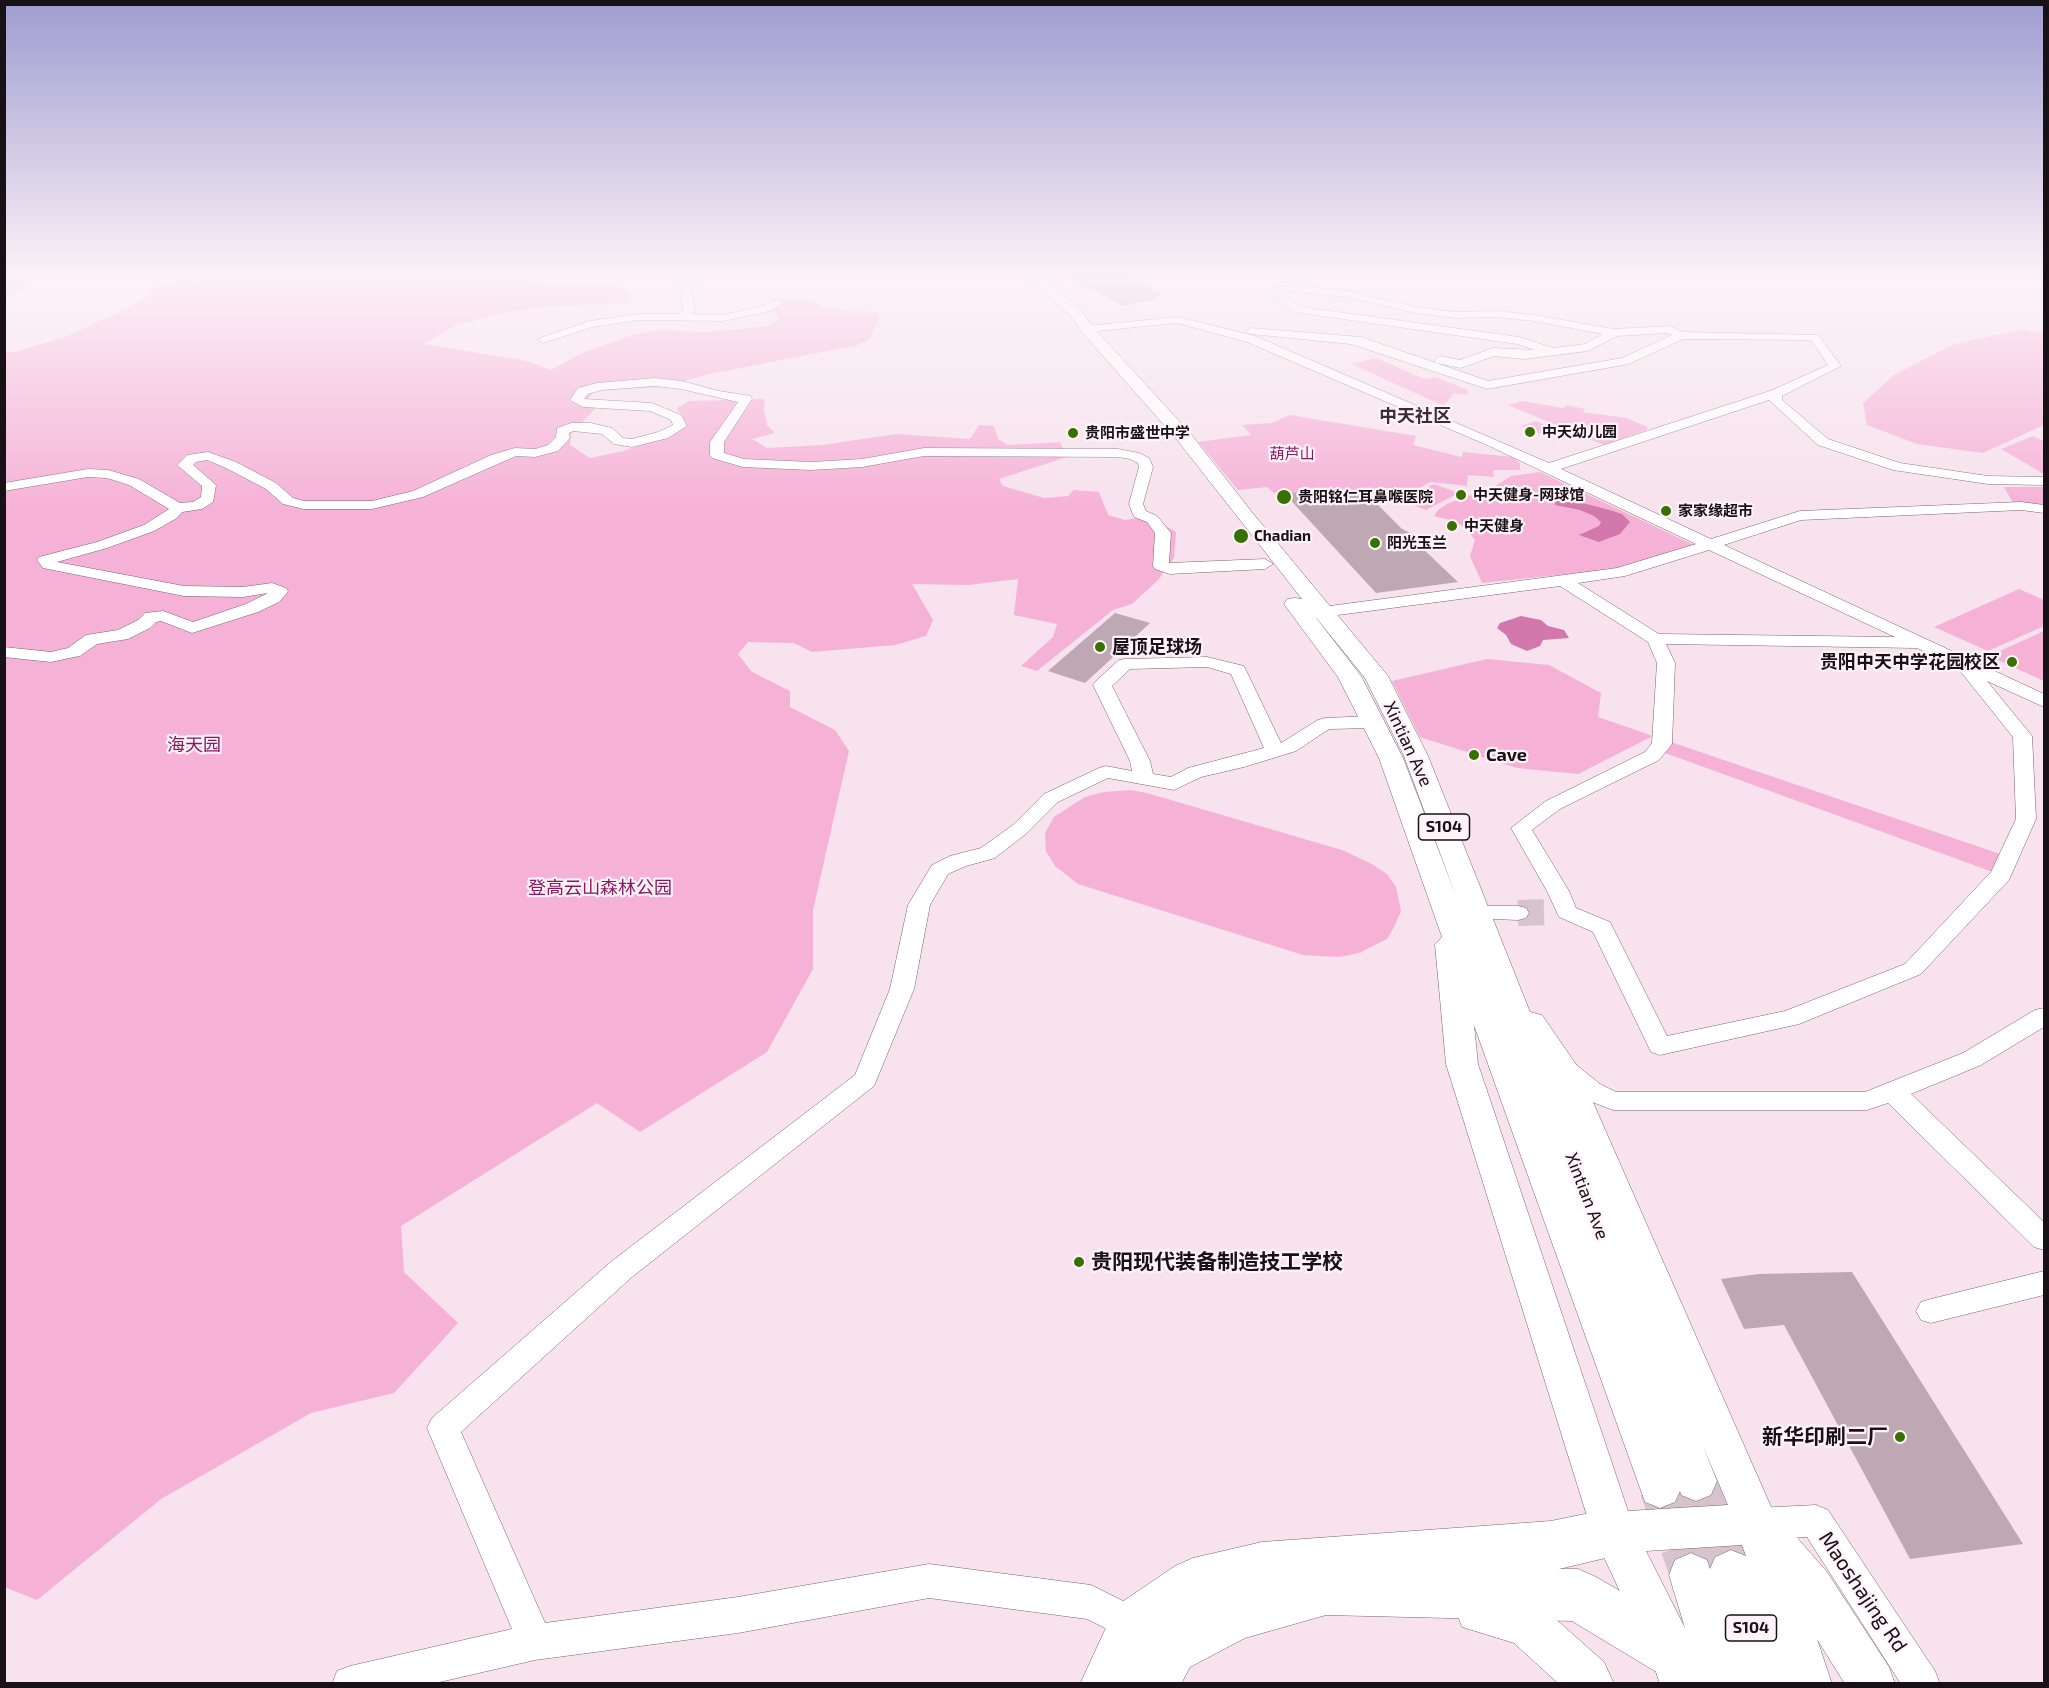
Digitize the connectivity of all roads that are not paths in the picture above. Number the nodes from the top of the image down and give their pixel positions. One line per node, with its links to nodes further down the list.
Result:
1 (1095, 352): 16 (main road, Xintian Ave / S104)
2 (1107, 352): 18 (main road, Xintian Ave / S104)
3 (1281, 352): 10 (street)
4 (1391, 352): 7 (street)
5 (1417, 352): 6 (street)
6 (1552, 352)
7 (1645, 352)
8 (1825, 352): 9 (street)
9 (1775, 394): 10 (street); 11 (street)
10 (1549, 468): 15 (street)
11 (2044, 481)
12 (4, 487): 13 (street)
13 (177, 508): 16 (street); 21 (street)
14 (2044, 509): 15 (street)
15 (1710, 544): 17 (street); 20 (street)
16 (1265, 564): 18 (main road, Xintian Ave / S104)
17 (1562, 580): 18 (street); 19 (street)
18 (1314, 613): 24 (main road, Xintian Ave / S104); 27 (main road, Xintian Ave / S104)
19 (1655, 639): 20 (street); 22 (street)
20 (1921, 643): 22 (street)
21 (4, 652)
22 (1963, 663): 23 (street)
23 (2044, 701)
24 (1373, 722): 25 (street); 27 (main road, Xintian Ave / S104)
25 (1275, 751): 26 (street); 26 (street)
26 (1144, 780): 43 (street)
27 (1461, 909): 28 (street); 29 (main road, Xintian Ave / S104); 37 (main road, Xintian Ave / S104); 39 (main road)
28 (1518, 913)
29 (1506, 988): 31 (main road); 36 (main road, Xintian Ave / S104)
30 (2044, 1016): 32 (street)
31 (1561, 1066): 32 (street); 38 (main road)
32 (1892, 1091): 33 (street)
33 (2044, 1239)
34 (2044, 1283): 35 (street)
35 (1931, 1311)
36 (1696, 1481)
37 (1660, 1488)
38 (1757, 1524): 39 (main road); 53 (main road); 54 (main road); 55 (street, Maoshajing Rd)
39 (1614, 1532): 41 (highway); 44 (main road)
40 (1326, 1589): 42 (highway); 44 (highway); 50 (main road)
41 (1135, 1625): 43 (street); 46 (highway); 47 (highway)
42 (1198, 1634): 48 (highway); 49 (highway)
43 (535, 1641): 45 (street)
44 (1677, 1667)
45 (350, 1683)
46 (1088, 1683)
47 (1107, 1683)
48 (1152, 1683)
49 (1178, 1683)
50 (1591, 1683)
51 (1725, 1683): 52 (main road, S104)
52 (1770, 1683)
53 (1809, 1683)
54 (1872, 1683)
55 (1922, 1683)

